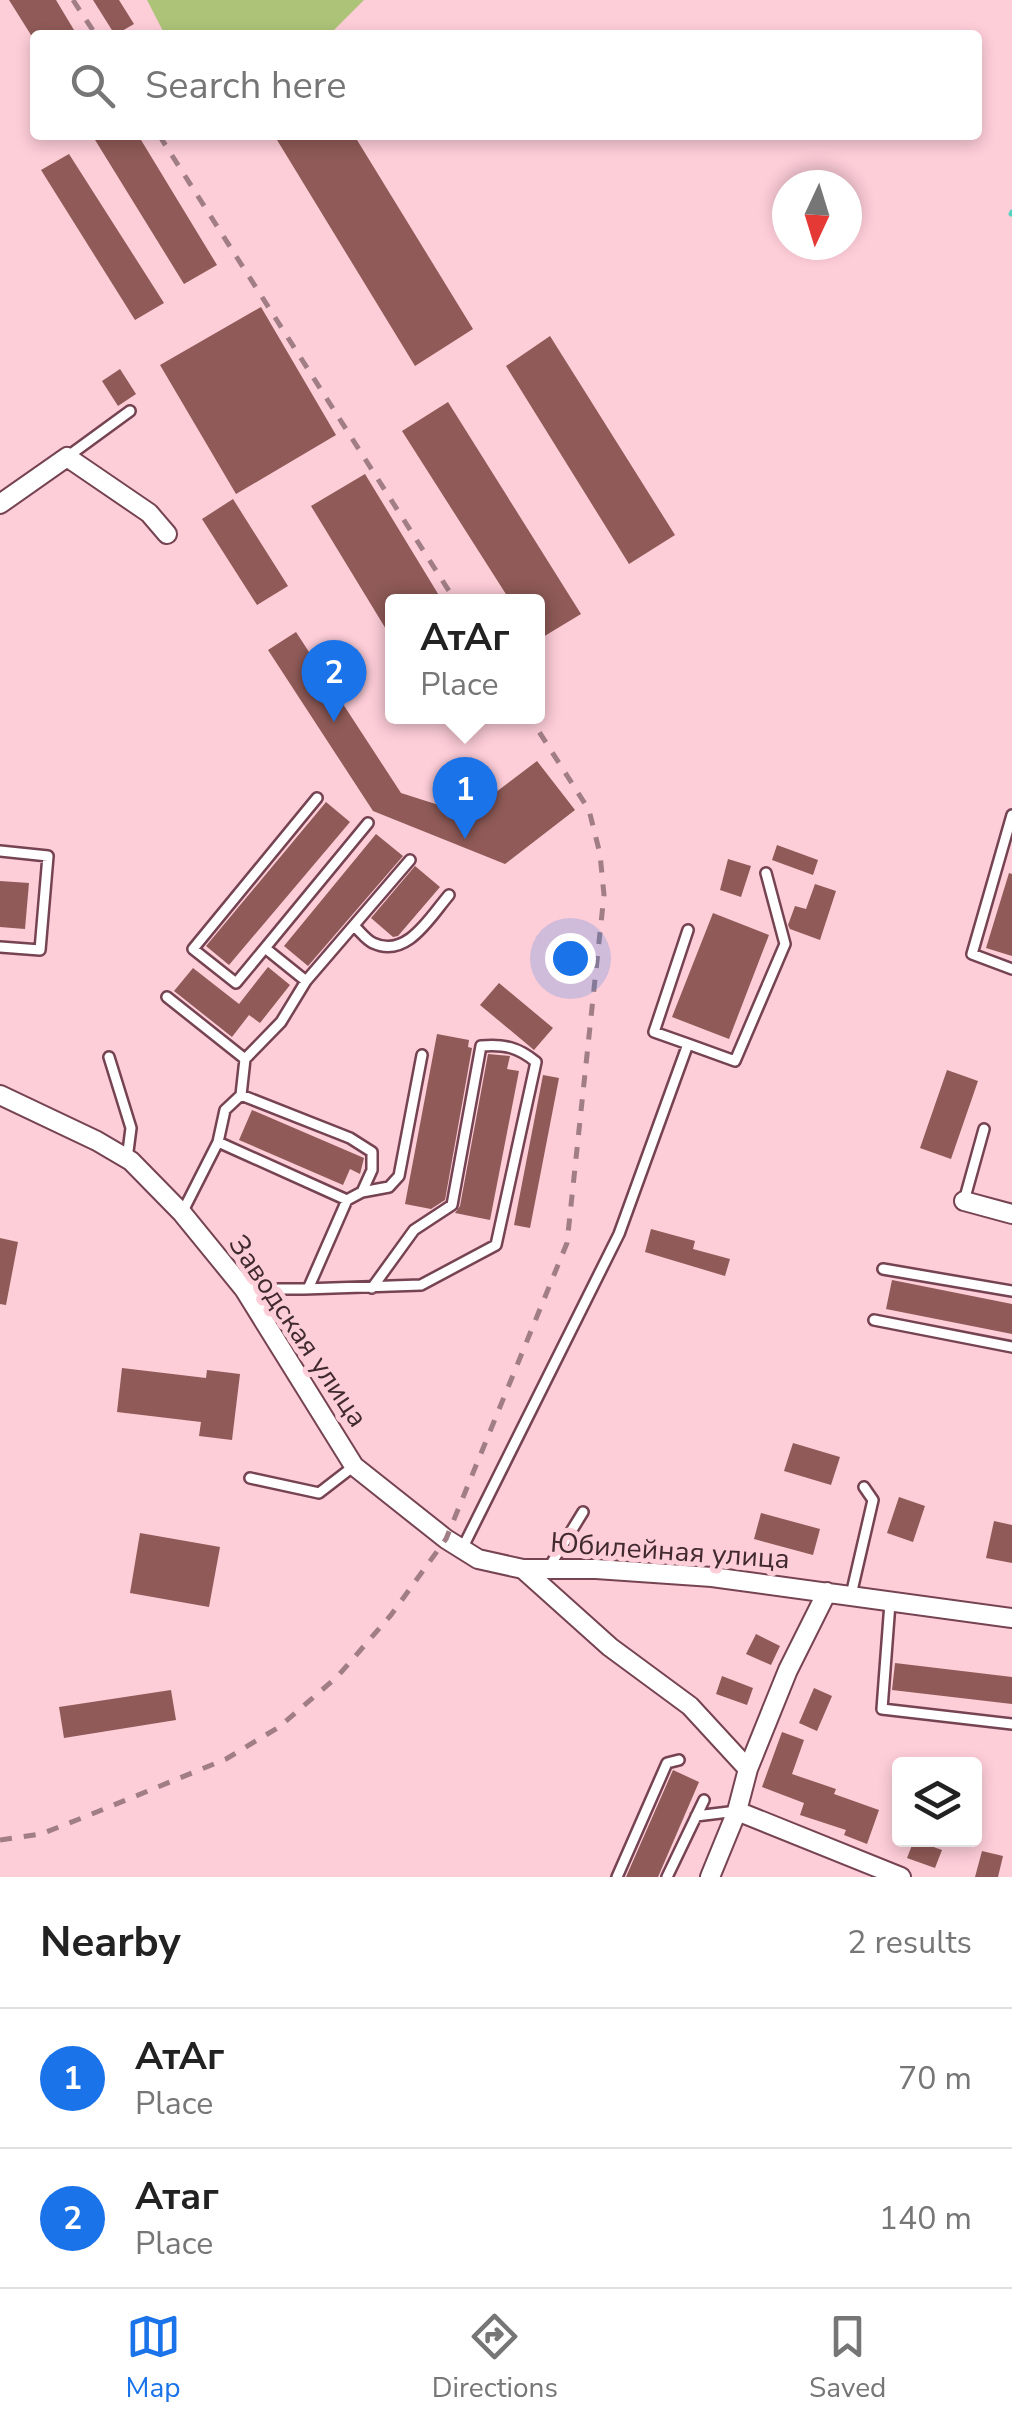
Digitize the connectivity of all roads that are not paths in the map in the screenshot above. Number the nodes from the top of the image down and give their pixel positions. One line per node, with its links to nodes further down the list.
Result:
1 (130, 411): 2 (lane)
2 (67, 457): 3 (street); 4 (street)
3 (0, 504)
4 (168, 534)
5 (317, 798): 15 (lane)
6 (1012, 815): 16 (lane)
7 (368, 823): 15 (lane)
8 (0, 851): 14 (lane)
9 (410, 860): 12 (lane)
10 (766, 874): 19 (lane)
11 (449, 895): 12 (lane)
12 (354, 926): 17 (lane)
13 (688, 930): 19 (lane)
14 (0, 947)
15 (265, 948): 17 (lane)
16 (1012, 970)
17 (306, 981): 22 (lane)
18 (167, 997): 22 (lane)
19 (688, 1044): 44 (lane)
20 (422, 1056): 28 (lane)
21 (109, 1057): 27 (lane)
22 (244, 1059): 24 (lane)
23 (0, 1095): 27 (street, Заводская улица)
24 (241, 1095): 26 (lane); 28 (lane)
25 (984, 1129): 30 (lane)
26 (218, 1142): 29 (lane); 31 (lane)
27 (127, 1159): 31 (street, Заводская улица)
28 (362, 1192): 29 (lane)
29 (347, 1200): 36 (lane)
30 (964, 1201): 32 (street)
31 (182, 1213): 35 (street, Заводская улица)
32 (1012, 1214)
33 (882, 1269): 37 (lane)
34 (372, 1288): 34 (lane); 36 (lane)
35 (244, 1289): 36 (lane); 40 (street, Заводская улица)
36 (308, 1289)
37 (1012, 1292)
38 (874, 1320): 39 (lane)
39 (1012, 1347)
40 (354, 1466): 41 (lane); 44 (street, Юбилейная улица)
41 (250, 1478)
42 (864, 1488): 48 (lane)
43 (583, 1512): 46 (lane)
44 (462, 1549): 45 (street, Юбилейная улица)
45 (522, 1569): 46 (street, Юбилейная улица); 53 (street)
46 (548, 1569): 47 (street, Юбилейная улица)
47 (827, 1592): 48 (street, Юбилейная улица); 53 (street)
48 (851, 1594): 49 (street, Юбилейная улица)
49 (890, 1602): 50 (street, Юбилейная улица); 51 (lane)
50 (1012, 1618)
51 (1012, 1724)
52 (679, 1760): 57 (lane)
53 (748, 1770): 55 (street)
54 (704, 1800): 56 (lane)
55 (738, 1811): 56 (lane); 59 (street); 60 (street)
56 (696, 1816): 58 (lane)
57 (617, 1877)
58 (668, 1877)
59 (710, 1877)
60 (901, 1877)

